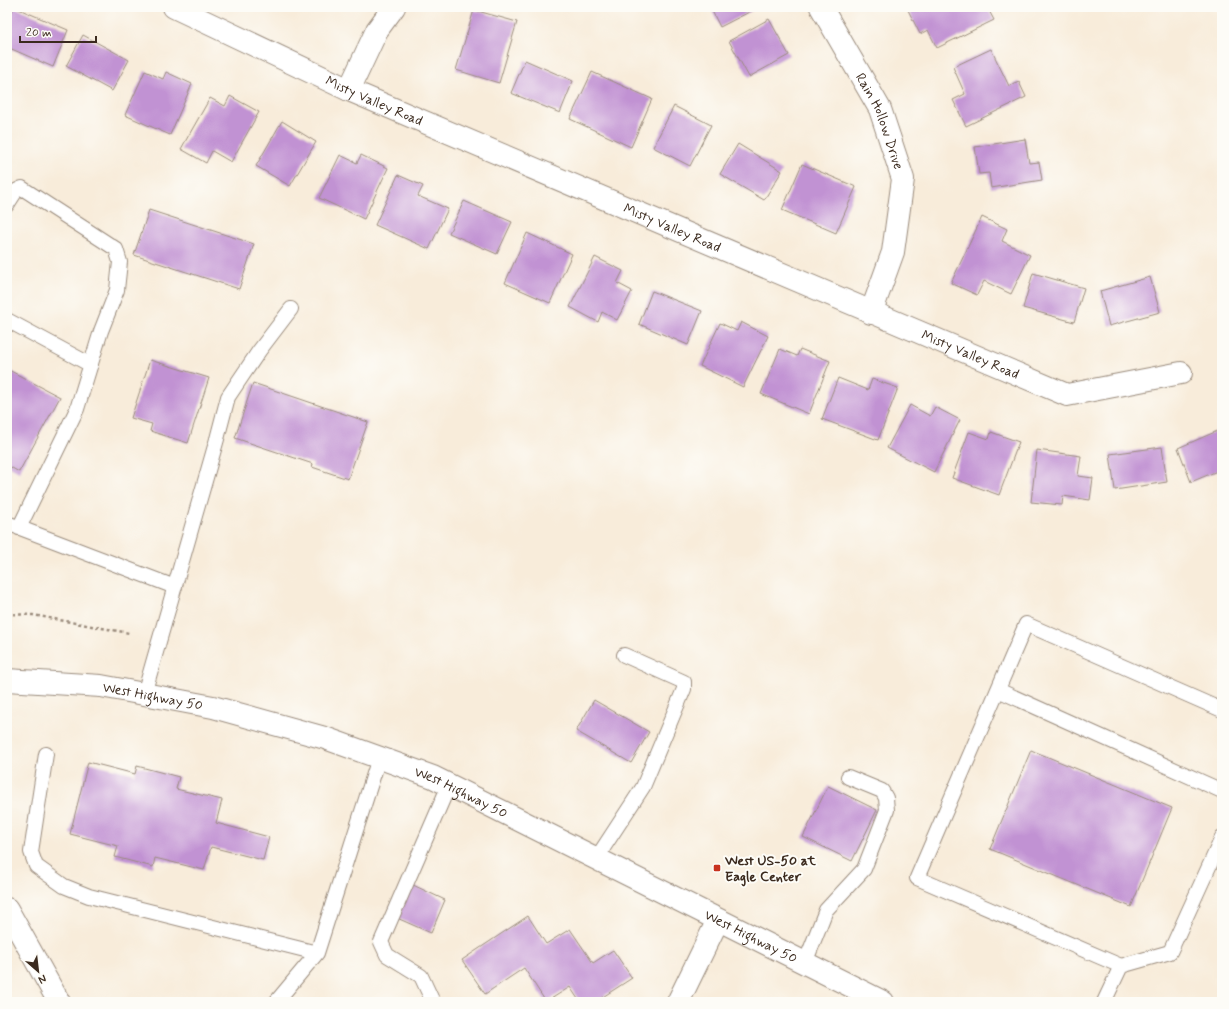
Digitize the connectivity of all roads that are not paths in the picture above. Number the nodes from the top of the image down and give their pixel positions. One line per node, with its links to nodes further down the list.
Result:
1 (174, 7): 4 (street, Misty Valley Road)
2 (394, 7): 4 (street)
3 (821, 7): 7 (street, Rain Hollow Drive)
4 (349, 90): 7 (street, Misty Valley Road)
5 (7, 205): 9 (lane)
6 (291, 309): 12 (lane)
7 (871, 313): 10 (street, Misty Valley Road)
8 (7, 320): 9 (lane)
9 (91, 365): 11 (lane)
10 (1181, 373)
11 (13, 525): 12 (lane)
12 (175, 587): 16 (lane)
13 (624, 656): 24 (lane)
14 (7, 680): 16 (street, West Highway 50)
15 (998, 690): 17 (lane); 22 (lane); 29 (lane)
16 (144, 694): 19 (street, West Highway 50)
17 (1222, 710)
18 (46, 754): 27 (lane)
19 (379, 758): 21 (street, West Highway 50); 27 (lane)
20 (848, 777): 28 (lane)
21 (449, 785): 24 (street, West Highway 50); 32 (lane)
22 (1222, 790)
23 (1222, 838): 29 (lane)
24 (596, 859): 26 (street, West Highway 50)
25 (7, 909): 30 (street)
26 (718, 920): 28 (street, West Highway 50); 33 (street)
27 (317, 953): 31 (lane)
28 (805, 963): 34 (street, West Highway 50)
29 (1121, 966): 35 (lane)
30 (59, 1002)
31 (276, 1002)
32 (433, 1002)
33 (678, 1002)
34 (883, 1002)
35 (1104, 1002)

